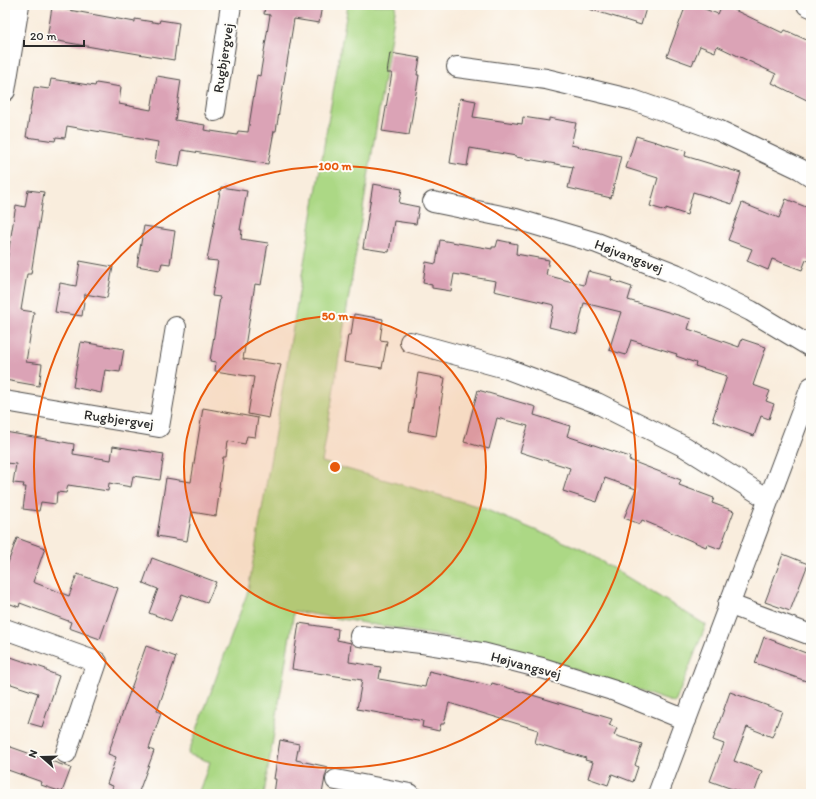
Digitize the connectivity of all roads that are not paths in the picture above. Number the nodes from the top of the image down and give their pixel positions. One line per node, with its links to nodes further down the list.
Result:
1 (19, 5): 6 (street)
2 (232, 5): 7 (street, Rugbjergvej)
3 (807, 5): 4 (street)
4 (811, 7)
5 (457, 66): 8 (street)
6 (5, 91)
7 (215, 111)
8 (811, 176)
9 (433, 202): 12 (street, Højvangsvej)
10 (176, 327): 14 (street, Rugbjergvej)
11 (410, 342): 15 (street)
12 (811, 347)
13 (811, 387): 15 (street)
14 (5, 401)
15 (768, 499): 16 (street)
16 (728, 604): 18 (street); 20 (street)
17 (5, 629): 21 (street)
18 (811, 635)
19 (360, 636): 20 (street, Højvangsvej)
20 (686, 720): 24 (street)
21 (66, 753)
22 (336, 780): 23 (street)
23 (410, 794)
24 (658, 794)

